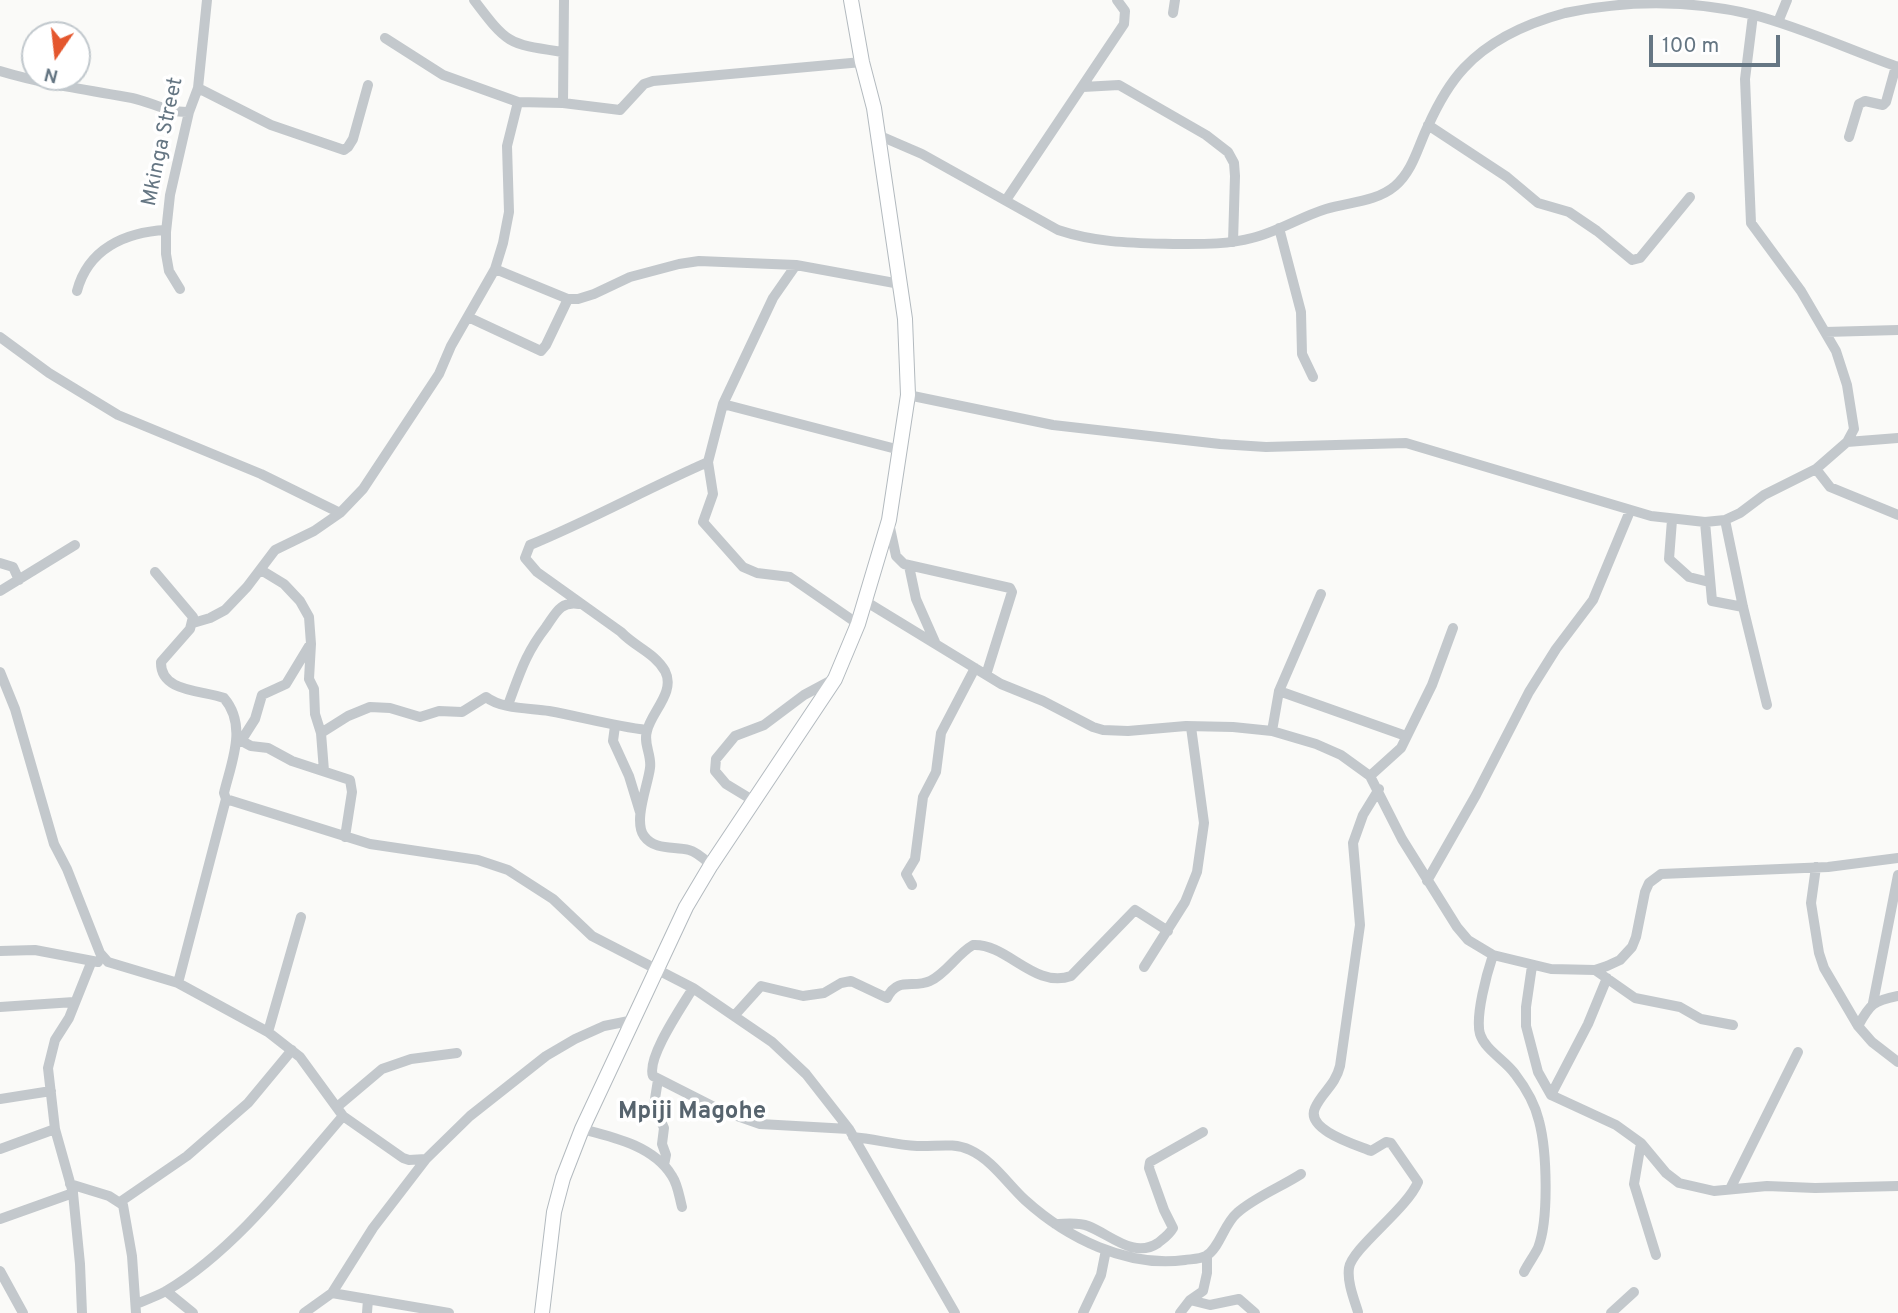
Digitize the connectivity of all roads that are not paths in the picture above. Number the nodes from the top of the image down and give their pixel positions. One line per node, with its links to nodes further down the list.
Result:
1 (206, 0): 20 (street, Mkinga Street)
2 (474, 0): 14 (street)
3 (564, 0): 14 (street)
4 (851, 0): 15 (street)
5 (1117, 0): 19 (street)
6 (1175, 0): 10 (street)
7 (1787, 0): 12 (street)
8 (1600, 2): 9 (street); 24 (street)
9 (1691, 2): 11 (street)
10 (1173, 13)
11 (1753, 15): 12 (street); 40 (street)
12 (1778, 23): 16 (street)
13 (385, 38): 21 (street)
14 (564, 52): 22 (street)
15 (862, 62): 22 (street); 25 (street)
16 (1897, 67): 26 (street)
17 (0, 71): 23 (street)
18 (368, 85): 20 (street)
19 (1083, 87): 28 (street); 31 (street)
20 (198, 88): 23 (street, Mkinga Street)
21 (518, 102): 22 (street); 33 (street)
22 (563, 103)
23 (189, 112): 30 (street, Mkinga Street)
24 (1428, 125): 27 (street); 29 (street)
25 (878, 135): 28 (street); 34 (street)
26 (1849, 137)
27 (1690, 197)
28 (1006, 200): 31 (street)
29 (1279, 228): 31 (street); 42 (street)
30 (166, 230): 35 (street, Mkinga Street); 36 (street)
31 (1233, 243)
32 (796, 265): 34 (street); 37 (street); 44 (street)
33 (495, 269): 37 (street); 38 (street)
34 (900, 284): 43 (street)
35 (180, 289)
36 (77, 292)
37 (568, 299): 38 (street)
38 (468, 317): 51 (street)
39 (1898, 330): 40 (street)
40 (1825, 332): 46 (street)
41 (0, 337): 51 (street)
42 (1313, 377)
43 (908, 395): 47 (street); 50 (street)
44 (723, 404): 47 (street); 48 (street)
45 (1898, 438): 46 (street)
46 (1847, 442): 49 (street)
47 (900, 450): 53 (street)
48 (708, 462): 67 (street); 70 (street)
49 (1816, 469): 52 (street); 55 (street)
50 (1630, 511): 54 (street); 99 (street)
51 (340, 513): 60 (street)
52 (1898, 515)
53 (889, 520): 59 (street); 66 (street)
54 (1672, 520): 56 (street); 63 (street)
55 (1725, 520): 56 (street); 68 (street)
56 (1705, 522): 63 (street)
57 (75, 545): 62 (street)
58 (0, 563): 62 (street)
59 (909, 566): 72 (street); 76 (street)
60 (261, 570): 69 (street); 73 (street)
61 (155, 572): 69 (street)
62 (19, 580): 64 (street)
63 (1709, 582): 68 (street)
64 (0, 591)
65 (1321, 594): 78 (street)
66 (865, 601): 70 (street); 72 (street)
67 (582, 605): 79 (street); 83 (street)
68 (1743, 607): 80 (street)
69 (193, 623): 87 (street)
70 (858, 624): 77 (street)
71 (1453, 628): 86 (street)
72 (935, 642): 74 (street)
73 (311, 644): 85 (street); 87 (street)
74 (975, 668): 76 (street); 100 (street)
75 (0, 672): 106 (street)
76 (986, 675): 82 (street)
77 (835, 679): 92 (street); 92 (street)
78 (1279, 691): 84 (street); 86 (street)
79 (508, 705): 81 (street); 85 (street)
80 (1767, 705)
81 (615, 726): 83 (street); 93 (street)
82 (1191, 727): 84 (street); 102 (street)
83 (647, 730): 93 (street)
84 (1272, 731): 89 (street)
85 (321, 733): 88 (street)
86 (1406, 736): 89 (street)
87 (240, 740): 88 (street); 91 (street)
88 (324, 771): 94 (street)
89 (1370, 776): 90 (street)
90 (1378, 789): 99 (street); 171 (street)
91 (226, 799): 94 (street); 112 (street)
92 (754, 801): 96 (street)
93 (641, 815): 96 (street)
94 (345, 837): 109 (street)
95 (1898, 858): 97 (street)
96 (711, 865): 109 (street)
97 (1816, 867): 110 (street); 121 (street)
98 (1898, 875): 116 (street)
99 (1427, 881): 104 (street)
100 (912, 885)
101 (301, 916): 122 (street)
102 (1168, 931): 108 (street); 118 (street)
103 (0, 951): 105 (street)
104 (1493, 956): 107 (street); 152 (street)
105 (91, 962): 106 (street); 115 (street)
106 (108, 962): 112 (street)
107 (1532, 966): 110 (street); 129 (street)
108 (1144, 967)
109 (657, 968): 113 (street); 119 (street)
110 (1595, 970): 111 (street)
111 (1607, 978): 120 (street); 129 (street)
112 (178, 983): 122 (street)
113 (693, 988): 118 (street); 127 (street)
114 (1898, 996): 116 (street)
115 (74, 1002): 117 (street); 128 (street)
116 (1873, 1003): 121 (street)
117 (0, 1007)
118 (734, 1016): 135 (street)
119 (634, 1020): 133 (street); 138 (street)
120 (1733, 1025)
121 (1858, 1026): 126 (street)
122 (268, 1032): 123 (street)
123 (292, 1050): 131 (street); 144 (street)
124 (1798, 1052): 143 (street)
125 (457, 1054): 131 (street)
126 (1897, 1060)
127 (658, 1080): 135 (street); 139 (street)
128 (51, 1091): 130 (street); 132 (street)
129 (1551, 1095): 136 (street)
130 (0, 1099)
131 (340, 1111): 138 (street); 154 (street)
132 (55, 1129): 137 (street); 142 (street)
133 (582, 1129): 139 (street); 166 (street)
134 (1203, 1132): 147 (street)
135 (851, 1133): 147 (street); 167 (street)
136 (1640, 1143): 143 (street); 150 (street)
137 (0, 1149)
138 (426, 1159): 156 (street)
139 (664, 1165): 145 (street)
140 (1301, 1174): 149 (street)
141 (1898, 1186): 143 (street)
142 (71, 1188): 144 (street); 146 (street); 162 (street)
143 (1730, 1189)
144 (120, 1202): 159 (street)
145 (682, 1207)
146 (0, 1219)
147 (1055, 1224): 148 (street)
148 (1106, 1250): 149 (street); 168 (street)
149 (1207, 1255): 158 (street)
150 (1656, 1255)
151 (0, 1271): 153 (street)
152 (1524, 1272)
153 (5, 1290): 161 (street)
154 (166, 1291): 159 (street); 163 (street)
155 (1634, 1292): 172 (street)
156 (332, 1293): 157 (street); 164 (street)
157 (368, 1299): 160 (street); 165 (street)
158 (1189, 1300): 169 (street); 170 (street)
159 (136, 1309)
160 (443, 1312)
161 (23, 1313)
162 (82, 1313)
163 (193, 1313)
164 (304, 1313)
165 (367, 1313)
166 (542, 1313)
167 (955, 1313)
168 (1083, 1313)
169 (1180, 1313)
170 (1255, 1313)
171 (1358, 1313)
172 (1611, 1313)

